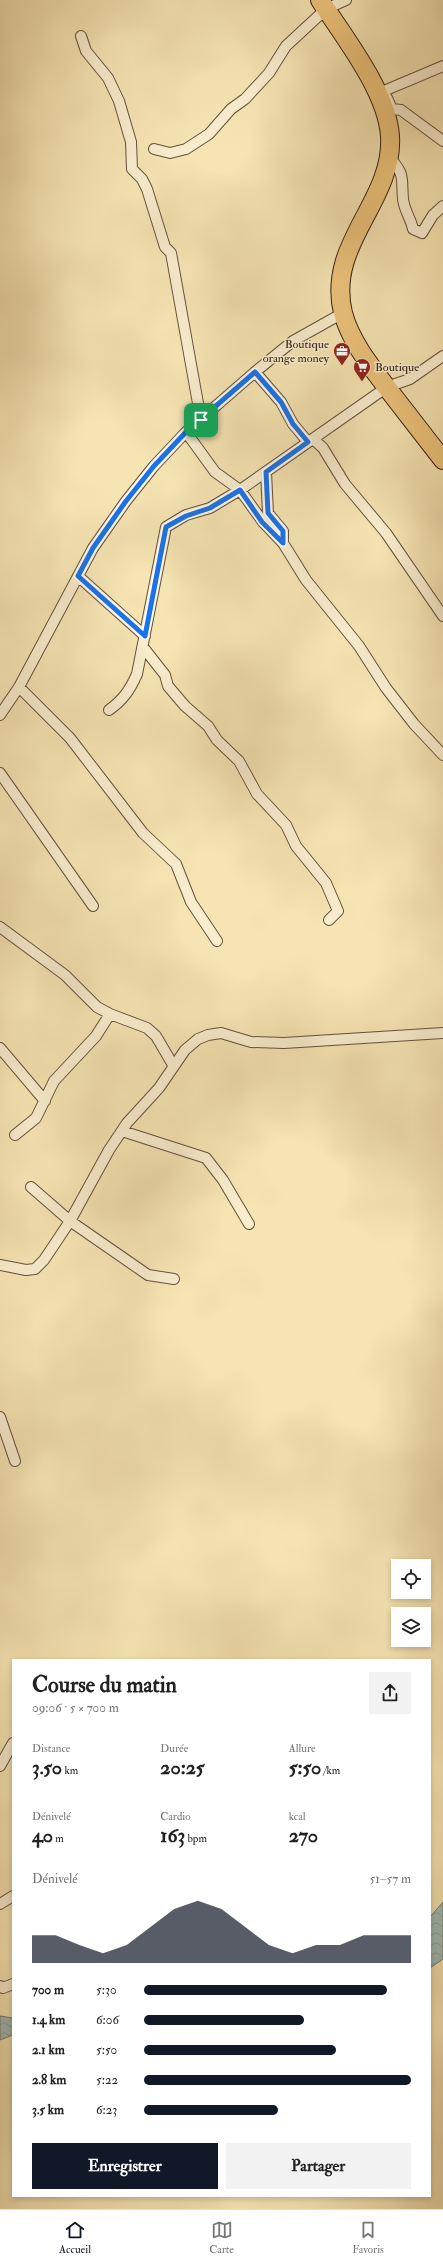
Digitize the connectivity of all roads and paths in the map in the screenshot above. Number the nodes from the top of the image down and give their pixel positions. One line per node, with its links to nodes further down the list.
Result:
1 (346, 0): 2 (street)
2 (323, 5): 5 (highway); 7 (street)
3 (81, 36): 14 (street)
4 (443, 66): 5 (street)
5 (381, 92): 6 (street); 8 (highway)
6 (443, 141)
7 (154, 149)
8 (389, 157): 9 (street); 10 (highway)
9 (443, 206)
10 (343, 313): 12 (street); 13 (highway)
11 (443, 356): 13 (street)
12 (255, 372): 14 (street); 16 (street)
13 (387, 387): 16 (street); 17 (highway)
14 (201, 420): 15 (street)
15 (186, 432): 19 (street); 21 (street)
16 (310, 441): 18 (street); 22 (street)
17 (443, 460)
18 (266, 472): 19 (street); 20 (street)
19 (240, 490): 20 (street); 23 (street)
20 (283, 543): 28 (street)
21 (78, 576): 23 (street); 25 (street)
22 (443, 616)
23 (145, 636): 24 (street)
24 (142, 647): 26 (street); 31 (street)
25 (19, 687): 27 (street); 33 (street)
26 (109, 710)
27 (0, 715)
28 (443, 755)
29 (0, 773): 30 (street)
30 (93, 906)
31 (329, 920)
32 (0, 927): 34 (street)
33 (218, 941)
34 (110, 1014): 37 (street); 38 (street)
35 (443, 1033): 37 (street)
36 (0, 1048): 38 (street)
37 (173, 1066): 39 (street)
38 (45, 1101): 40 (street)
39 (122, 1131): 42 (street); 43 (street)
40 (15, 1135)
41 (31, 1186): 42 (street)
42 (70, 1221): 44 (street); 45 (street)
43 (249, 1224)
44 (0, 1265)
45 (174, 1279)
46 (1, 1422): 47 (street)
47 (15, 1461)
48 (12, 1745): 49 (street)
49 (0, 1766)
50 (12, 1897): 51 (street)
51 (0, 1904)
52 (12, 1984): 53 (street)
53 (0, 1986)

